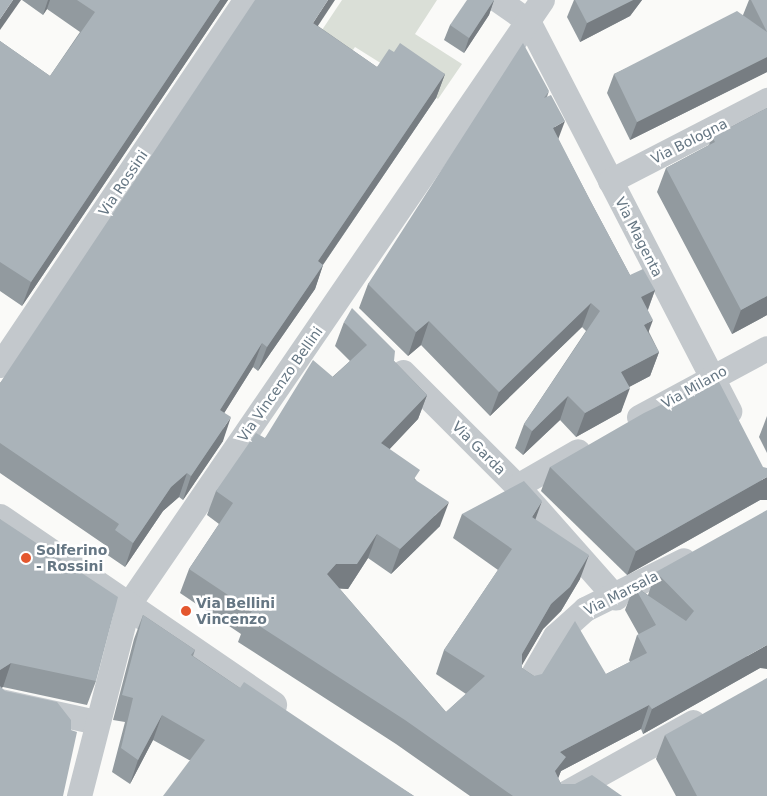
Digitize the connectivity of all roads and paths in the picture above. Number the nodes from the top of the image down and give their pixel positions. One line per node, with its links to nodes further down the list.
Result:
1 (246, 0): 9 (street, Via Rossini)
2 (498, 0): 4 (street, Via Magenta)
3 (542, 0): 4 (street, Via Vincenzo Bellini)
4 (528, 21): 6 (street, Via Magenta); 16 (street, Via Vincenzo Bellini)
5 (767, 100): 6 (street, Via Bologna)
6 (610, 181): 10 (street, Via Magenta)
7 (767, 348): 10 (street, Via Milano)
8 (384, 353): 12 (street, Via Garda)
9 (0, 365)
10 (711, 377): 11 (street, Via Magenta); 12 (street, Via Milano)
11 (741, 435)
12 (517, 486): 15 (street, Via Garda)
13 (0, 518): 16 (street)
14 (708, 546): 15 (street, Via Marsala)
15 (616, 598): 17 (street, Via Marsala)
16 (128, 605): 20 (street, Via Vincenzo Bellini); 21 (street)
17 (526, 686)
18 (0, 701): 20 (street)
19 (715, 710): 23 (street)
20 (96, 722): 22 (street, Via Vincenzo Bellini)
21 (298, 722)
22 (79, 796)
23 (560, 796)

